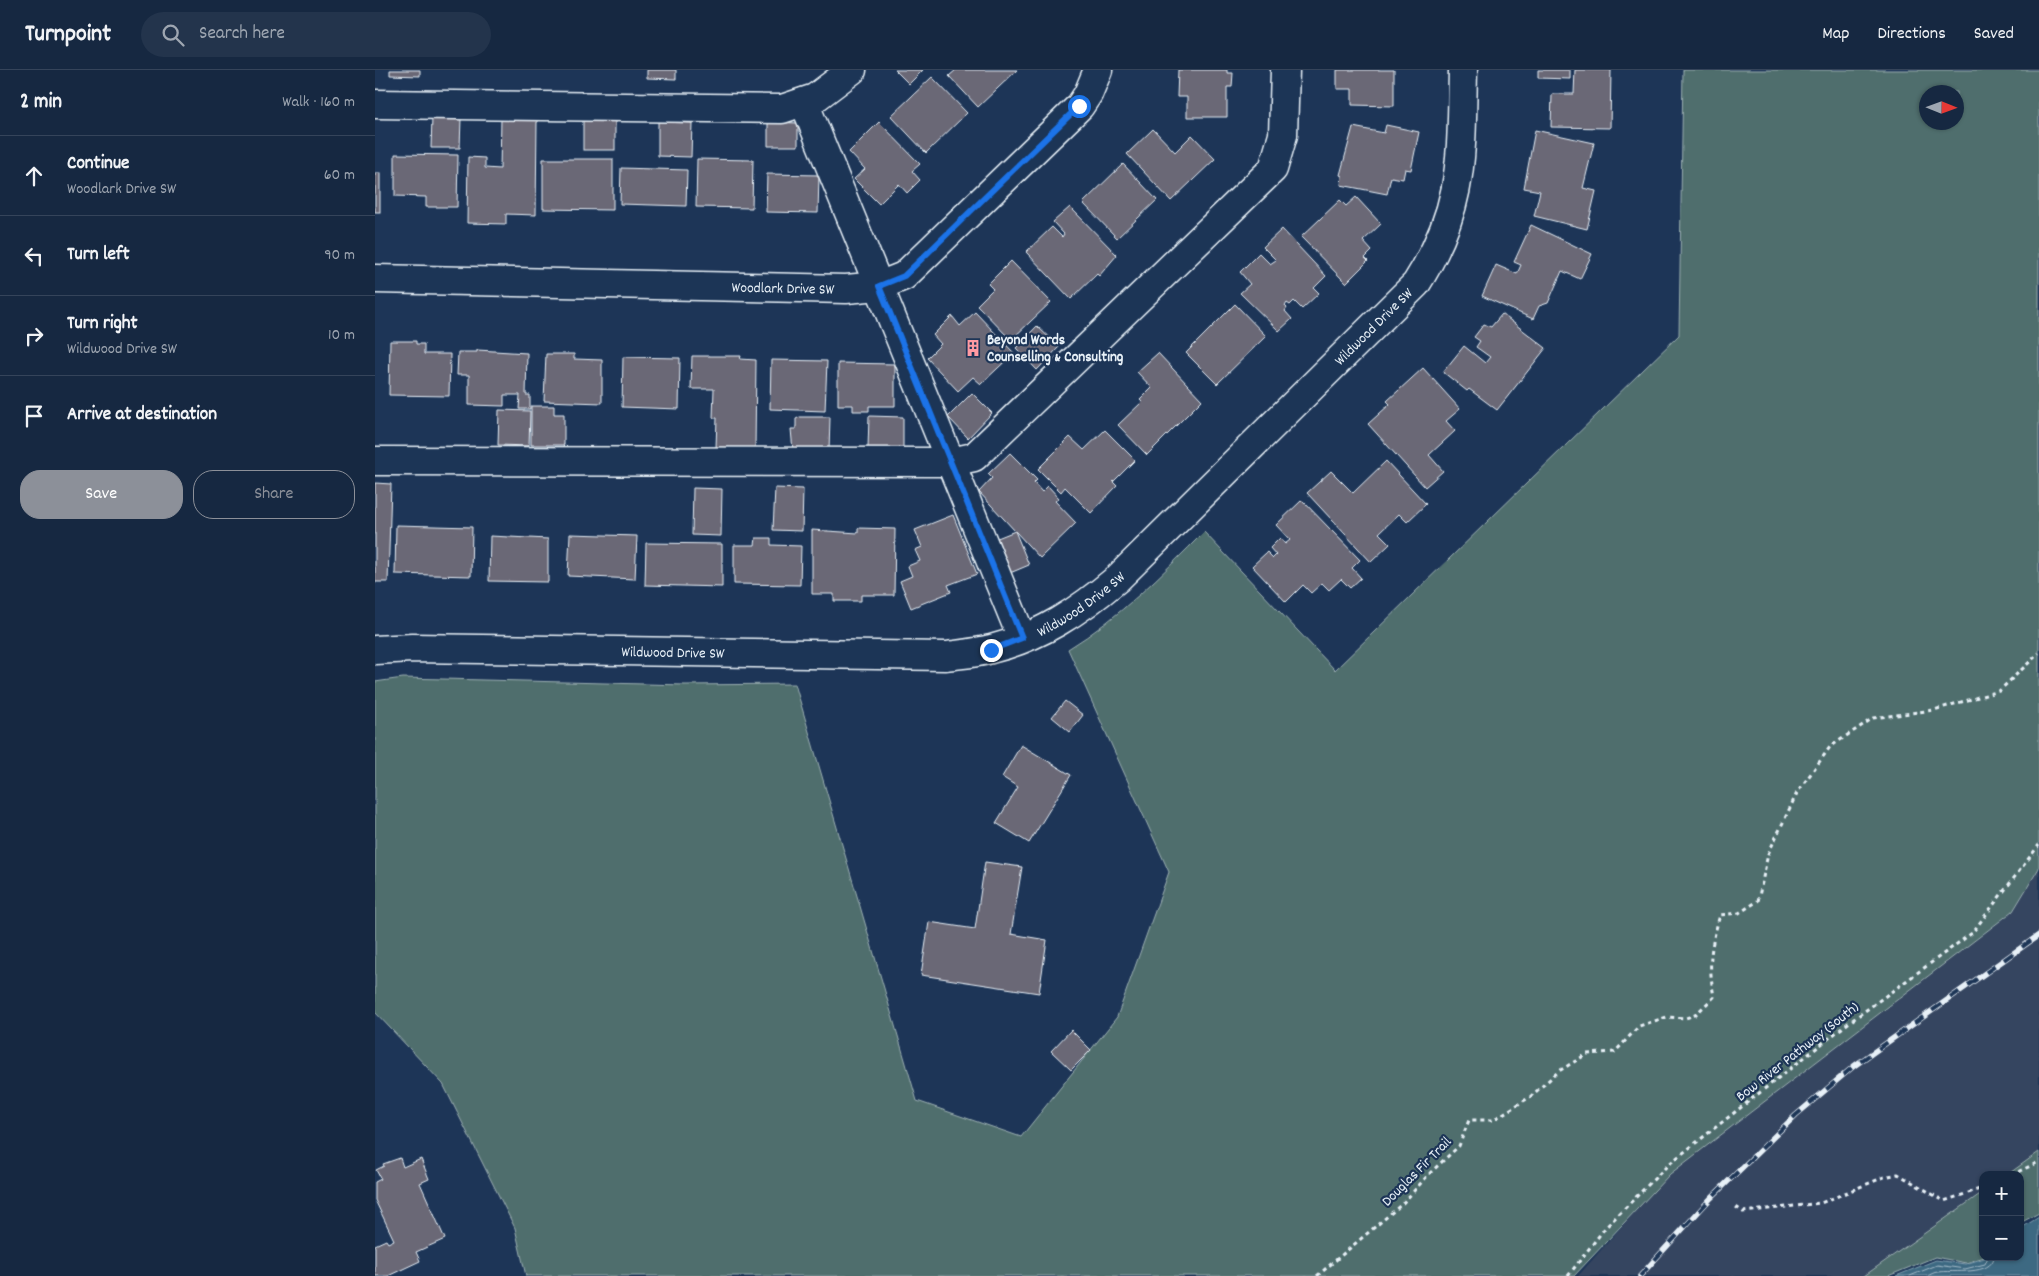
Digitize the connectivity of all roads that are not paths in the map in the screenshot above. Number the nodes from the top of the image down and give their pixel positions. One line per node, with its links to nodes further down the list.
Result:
1 (852, 70): 5 (street)
2 (1098, 70): 8 (street, Woodlark Drive SW)
3 (1285, 70): 10 (street)
4 (1463, 70): 11 (street, Wildwood Drive SW)
5 (804, 102): 6 (street); 8 (street)
6 (375, 104)
7 (375, 279): 8 (street, Woodlark Drive SW)
8 (879, 286): 10 (street)
9 (375, 462): 10 (street)
10 (951, 462): 11 (street)
11 (1022, 638): 12 (street, Wildwood Drive SW)
12 (375, 650)

